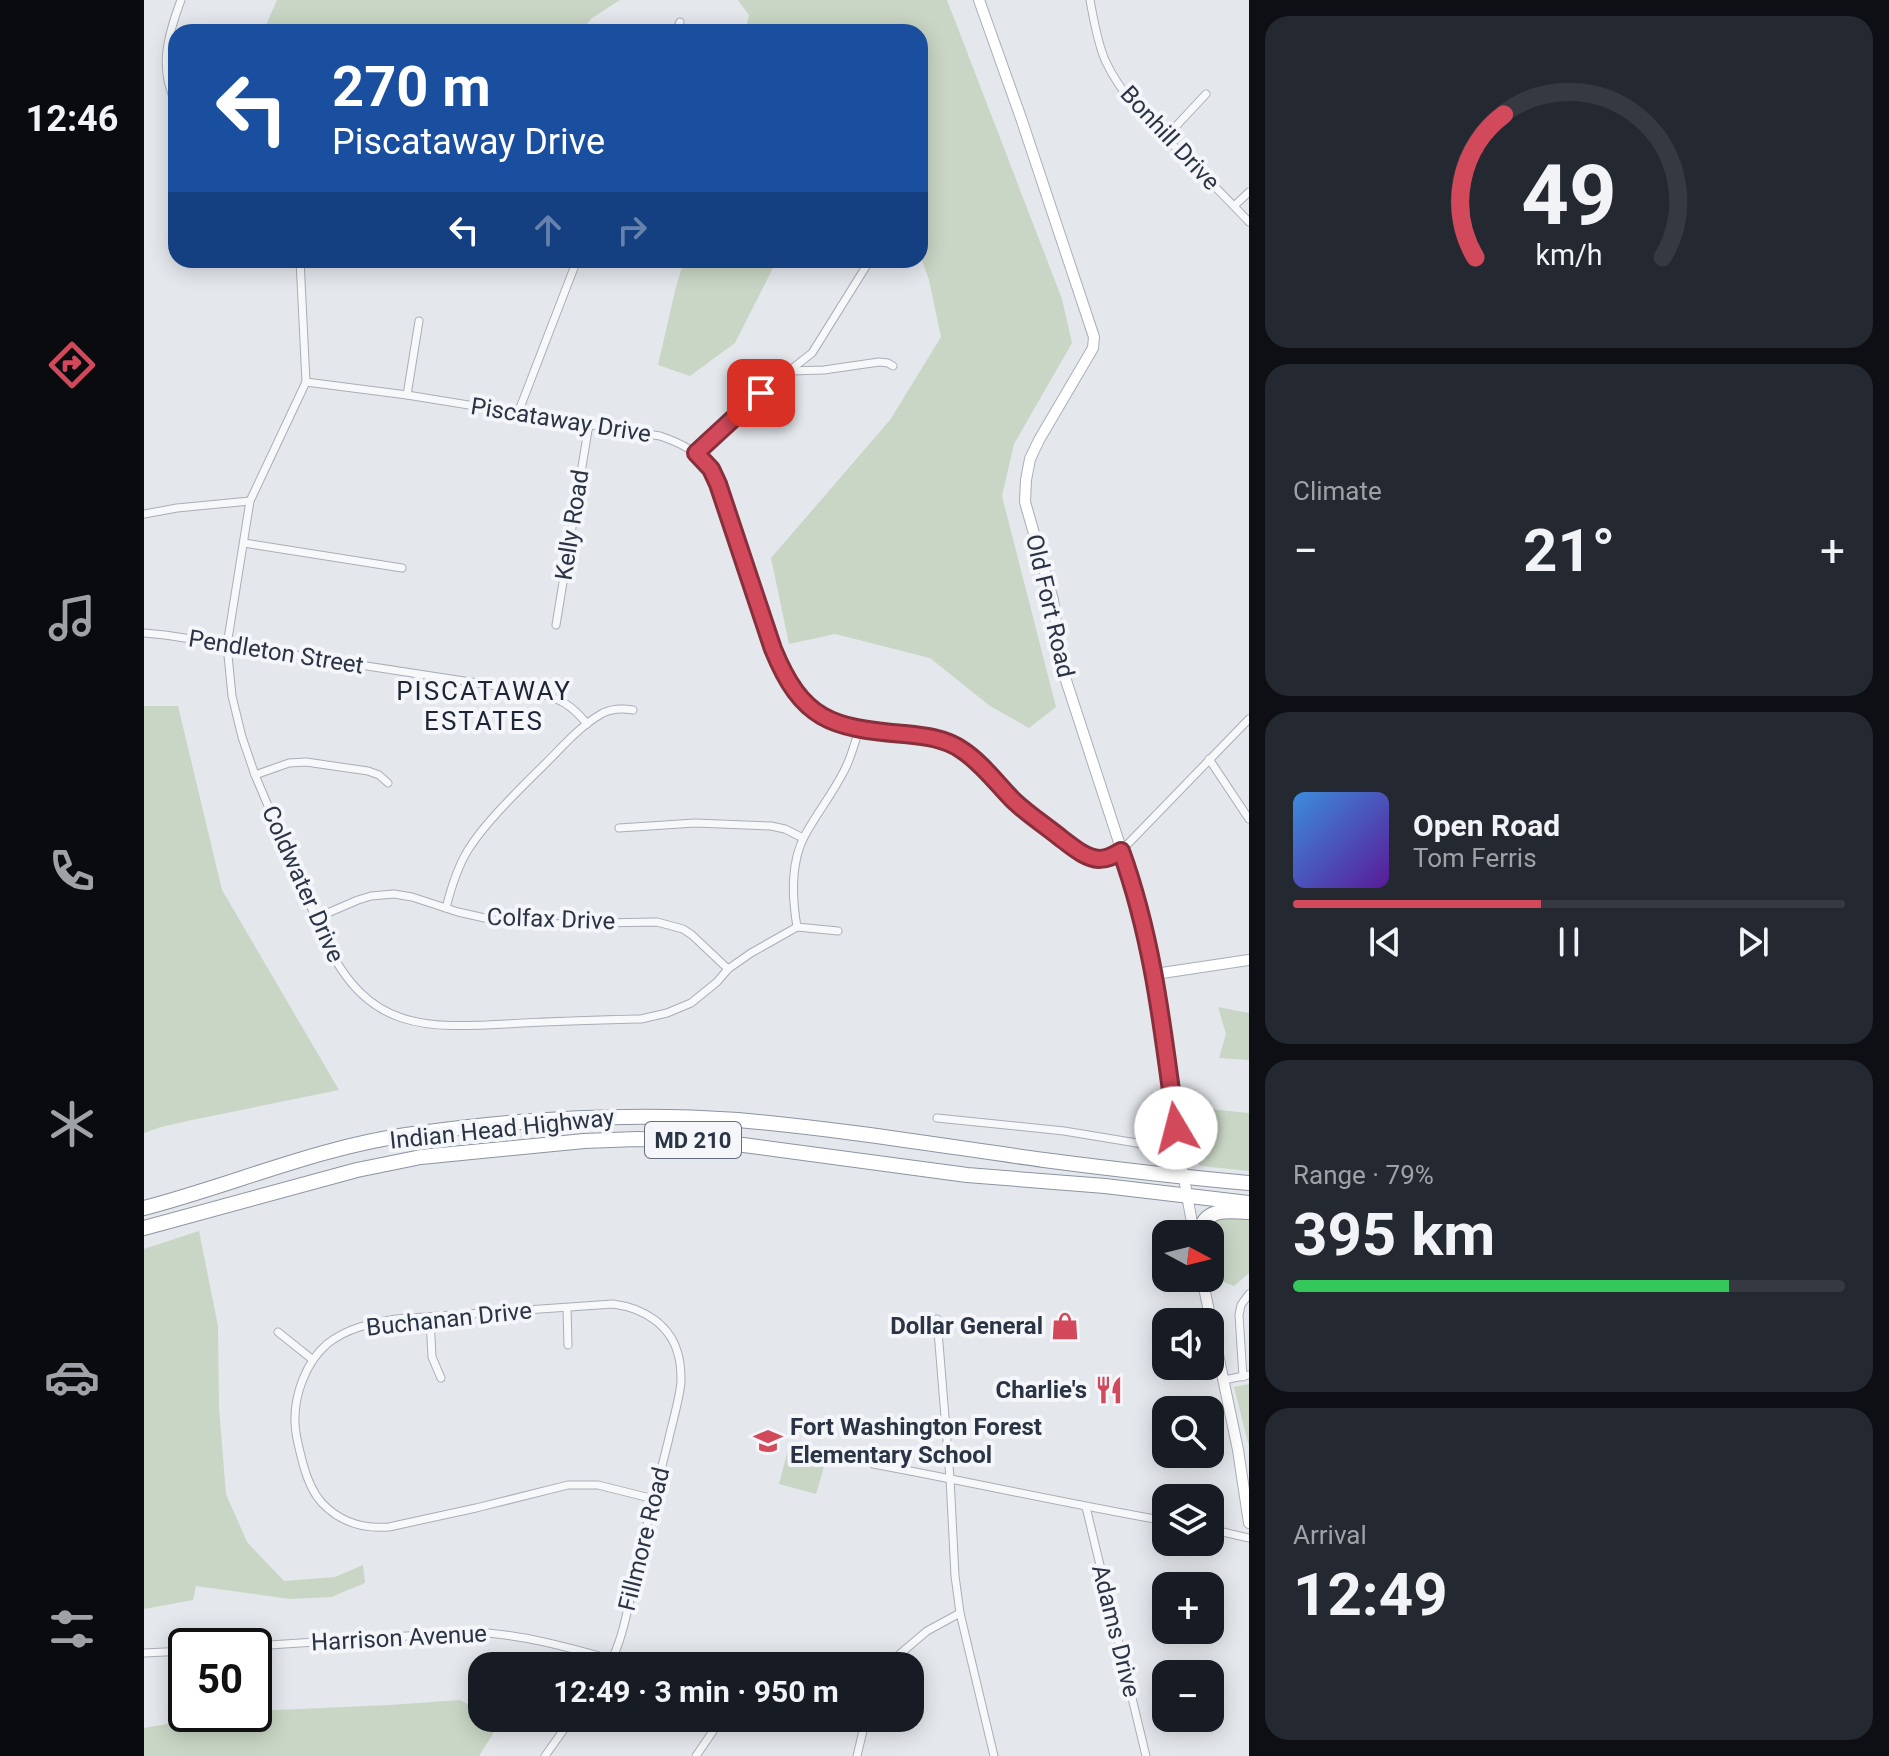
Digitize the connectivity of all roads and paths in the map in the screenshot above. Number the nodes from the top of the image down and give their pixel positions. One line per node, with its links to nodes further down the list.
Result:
1 (181, 0): 4 (street)
2 (979, 0): 40 (main road, Old Fort Road)
3 (1090, 0): 8 (street, Bonhill Drive)
4 (173, 24)
5 (168, 42): 6 (street)
6 (168, 83)
7 (1206, 94): 8 (street)
8 (1165, 138): 10 (street, Bonhill Drive)
9 (1249, 192): 10 (street)
10 (1234, 206): 11 (street, Bonhill Drive)
11 (1249, 222)
12 (300, 268): 18 (street)
13 (574, 268): 20 (street)
14 (865, 268): 17 (street)
15 (419, 321): 19 (street)
16 (893, 366): 17 (street)
17 (790, 371): 22 (street)
18 (306, 382): 19 (street, Piscataway Drive); 23 (street)
19 (407, 395): 20 (street, Piscataway Drive)
20 (518, 413): 21 (street, Piscataway Drive)
21 (589, 424): 22 (street, Piscataway Drive); 27 (street, Kelly Road)
22 (696, 453): 33 (street, Piscataway Drive)
23 (250, 501): 24 (street); 25 (street, Coldwater Drive)
24 (144, 514)
25 (244, 543): 26 (street); 29 (street, Coldwater Drive)
26 (402, 568)
27 (556, 625)
28 (144, 633): 29 (street, Pendleton Street)
29 (227, 645): 32 (street, Pendleton Street); 35 (street, Coldwater Drive)
30 (633, 710): 32 (street)
31 (1249, 719): 34 (street)
32 (587, 724): 41 (street)
33 (859, 729): 39 (street); 40 (street, Piscataway Drive)
34 (1209, 759): 37 (street); 40 (street)
35 (255, 775): 36 (street); 42 (street, Coldwater Drive)
36 (388, 783)
37 (1249, 819)
38 (619, 828): 39 (street)
39 (803, 838): 43 (street)
40 (1121, 851): 47 (main road, Old Fort Road)
41 (446, 908): 42 (street, Colfax Drive); 46 (street, Colfax Drive)
42 (316, 918): 46 (street, Coldwater Drive)
43 (797, 927): 44 (street); 46 (street, Coldwater Drive)
44 (838, 931)
45 (1249, 960): 47 (main road)
46 (728, 969)
47 (1155, 974): 49 (main road, Old Fort Road)
48 (937, 1118): 49 (street)
49 (1179, 1150): 50 (main road, Old Fort Road)
50 (1185, 1177): 51 (highway, Indian Head Highway / MD 210); 52 (main road, Old Fort Road); 54 (highway, Indian Head Highway / MD 210)
51 (1249, 1183)
52 (1188, 1195): 53 (highway, Indian Head Highway / MD 210); 56 (main road, Old Fort Road); 58 (highway, Indian Head Highway / MD 210)
53 (1249, 1203)
54 (144, 1208)
55 (1249, 1212): 57 (highway)
56 (1192, 1220)
57 (1205, 1220)
58 (144, 1228)
59 (1249, 1294): 66 (street)
60 (567, 1308): 61 (street, Buchanan Drive); 64 (street); 69 (street, Buchanan Drive)
61 (430, 1318): 65 (street, Buchanan Drive); 67 (street)
62 (937, 1319): 71 (street)
63 (278, 1332): 65 (street)
64 (568, 1345)
65 (313, 1360): 72 (street, Buchanan Drive)
66 (1246, 1376): 68 (street)
67 (441, 1378)
68 (1224, 1380): 75 (main road)
69 (675, 1411): 72 (street, Fillmore Road)
70 (873, 1464): 71 (street)
71 (950, 1478): 73 (street); 78 (street)
72 (654, 1499): 82 (street, Fillmore Road)
73 (1086, 1507): 74 (street); 92 (street, Adams Drive)
74 (1152, 1519)
75 (1249, 1523)
76 (1224, 1532): 77 (street)
77 (1249, 1538)
78 (960, 1613): 83 (street); 91 (street)
79 (272, 1645): 81 (street, Harrison Avenue)
80 (168, 1652): 84 (street)
81 (575, 1652)
82 (614, 1652)
83 (902, 1652)
84 (144, 1653)
85 (562, 1732): 88 (street)
86 (712, 1732): 89 (street)
87 (863, 1732): 90 (street)
88 (545, 1756)
89 (696, 1756)
90 (857, 1756)
91 (994, 1756)
92 (1146, 1756)

